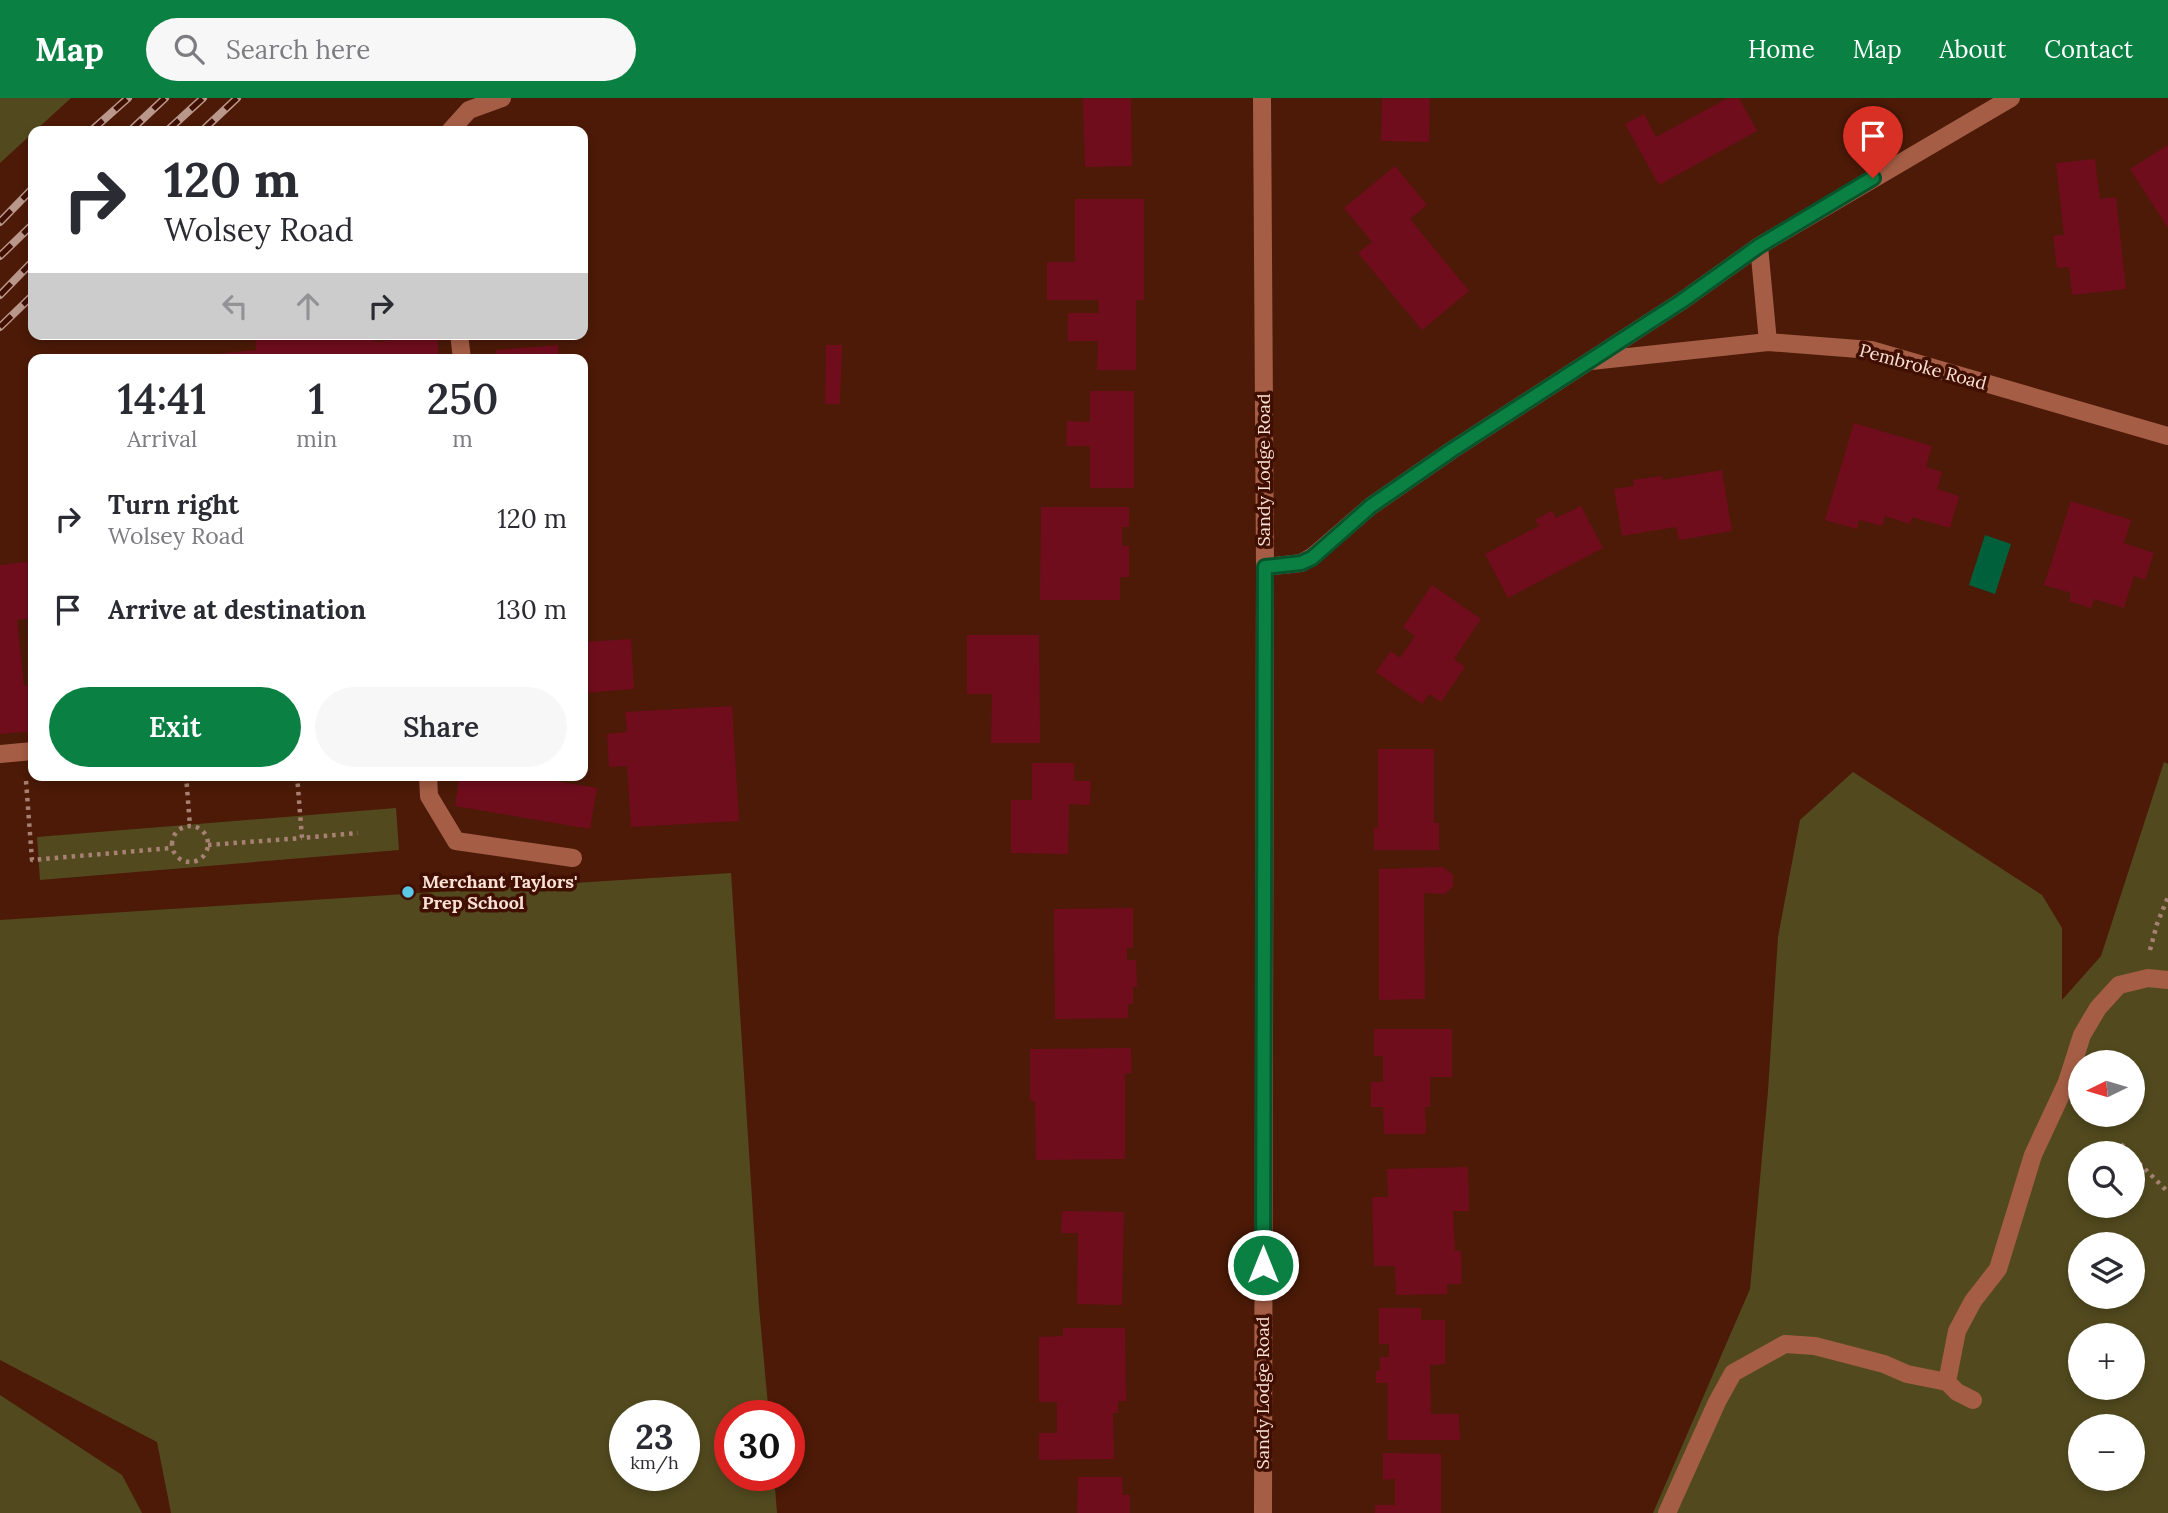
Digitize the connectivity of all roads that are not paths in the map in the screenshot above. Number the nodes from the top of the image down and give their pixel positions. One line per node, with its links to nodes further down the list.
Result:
1 (502, 98): 4 (street)
2 (1262, 98): 9 (street, Sandy Lodge Road)
3 (2011, 98): 5 (street)
4 (455, 126)
5 (1759, 246): 6 (street); 7 (street)
6 (1768, 342): 7 (street, Pembroke Road); 8 (street, Pembroke Road)
7 (1588, 361): 9 (street)
8 (2168, 436)
9 (1265, 567): 17 (street, Sandy Lodge Road)
10 (28, 751): 11 (street)
11 (0, 754)
12 (428, 781): 13 (street)
13 (573, 858)
14 (2168, 979): 15 (street)
15 (1947, 1382): 16 (street); 18 (street)
16 (1973, 1400)
17 (1263, 1513)
18 (1667, 1513)

